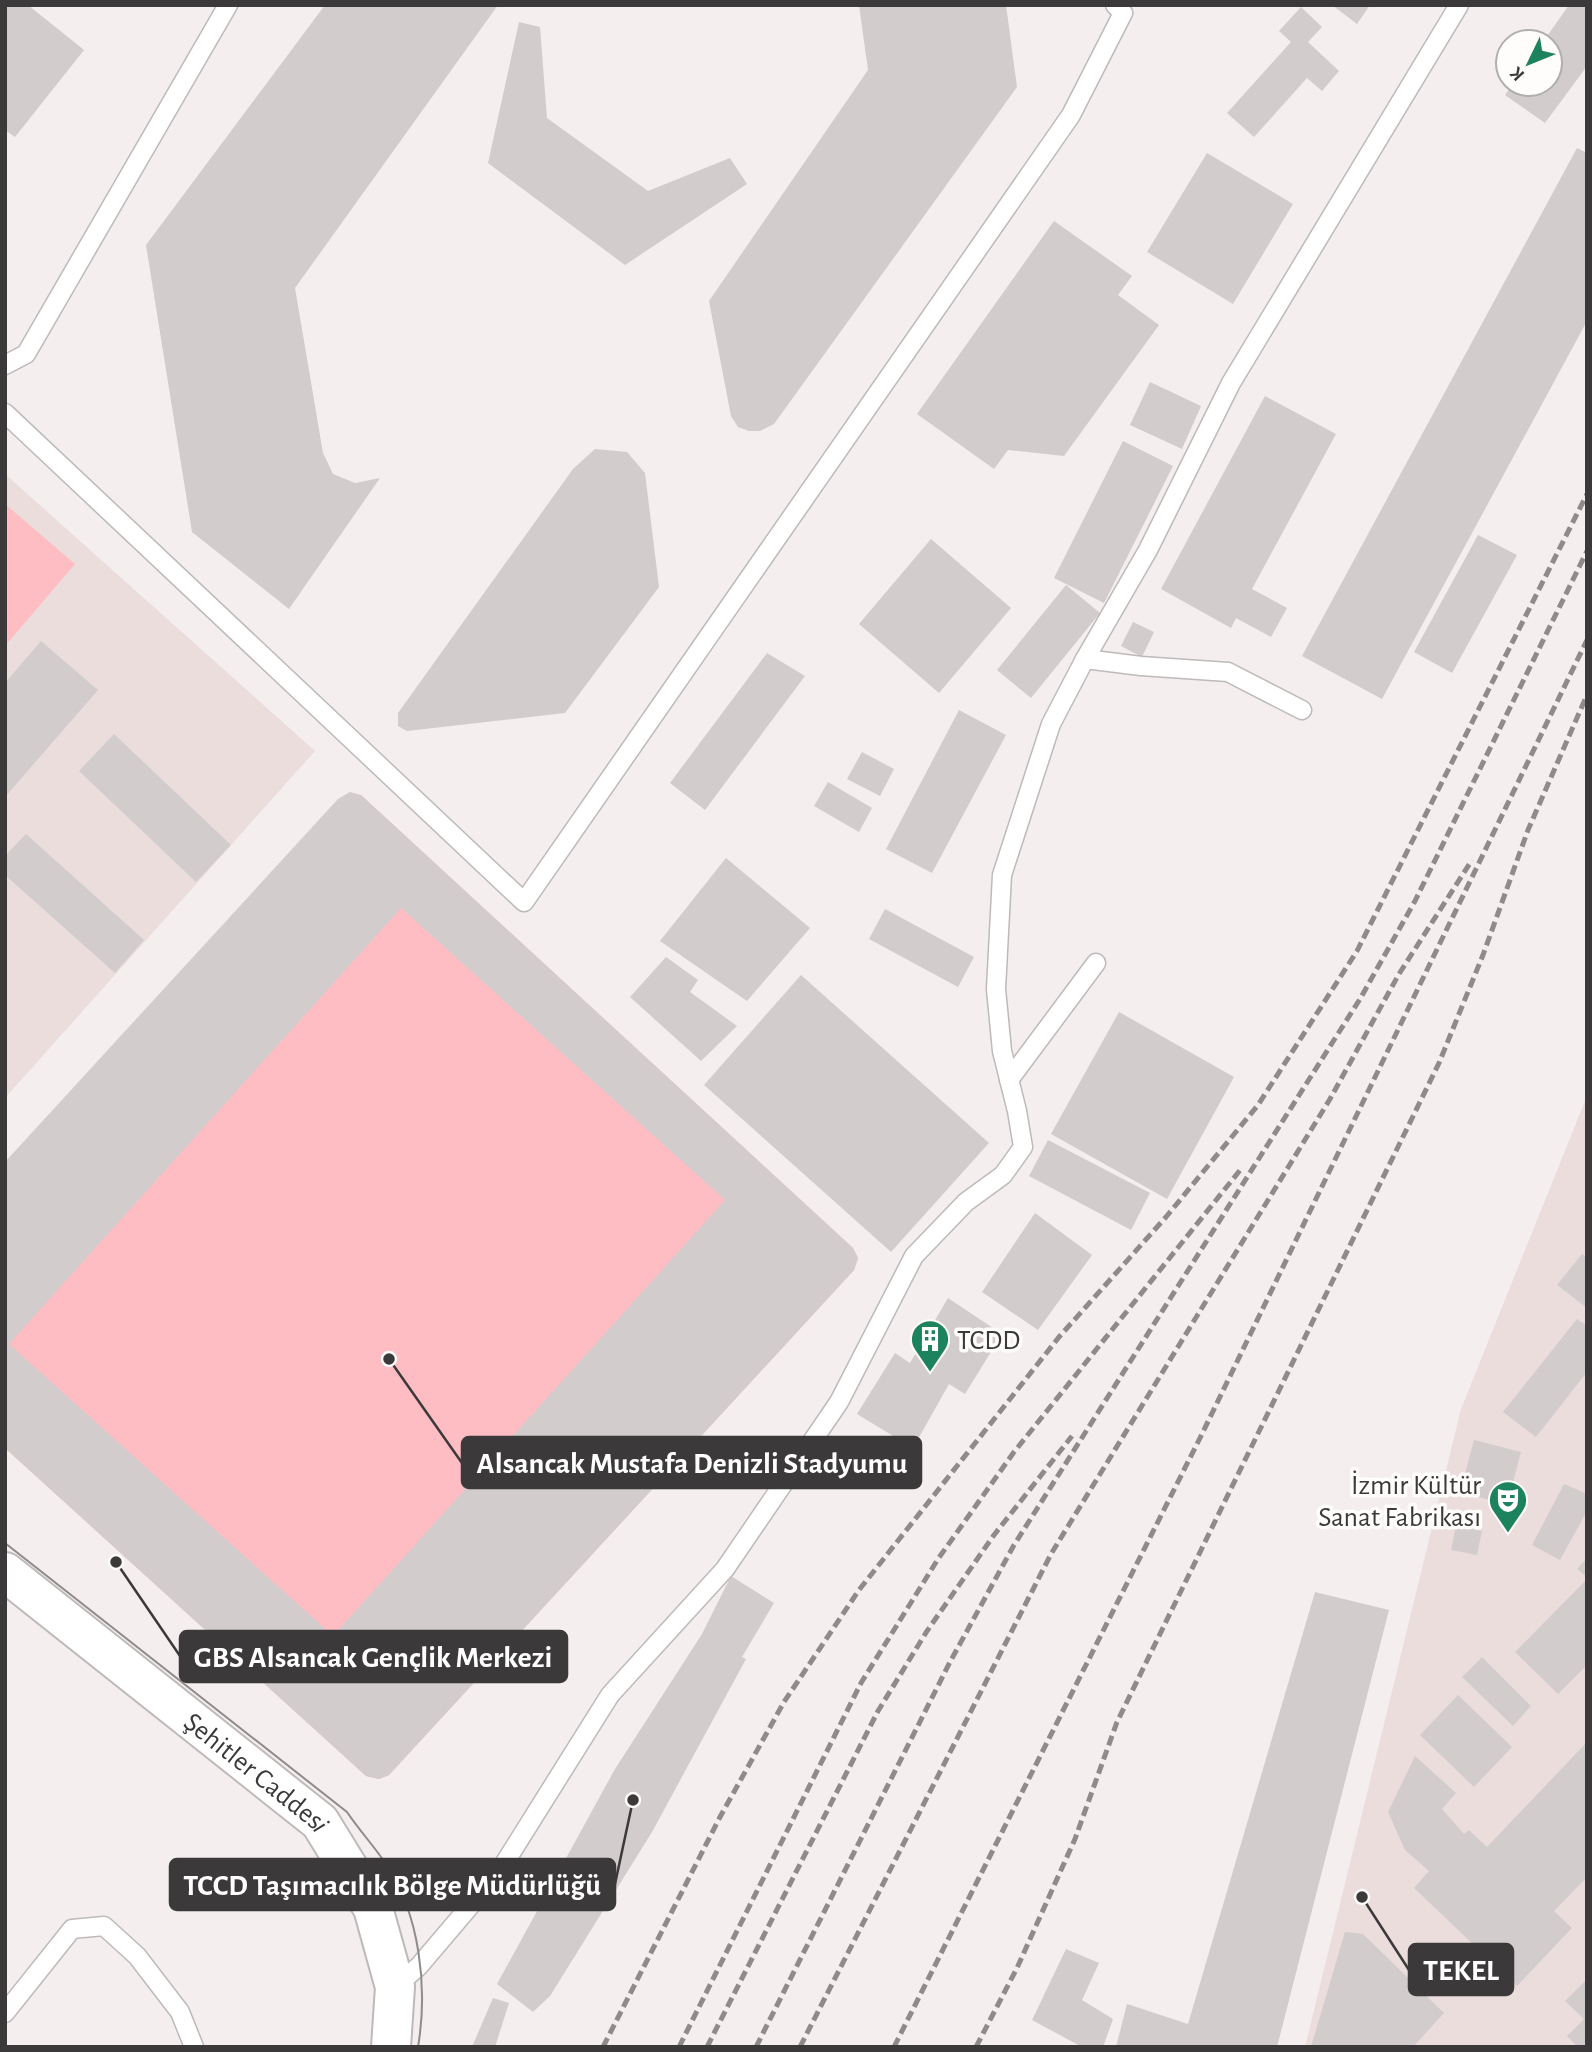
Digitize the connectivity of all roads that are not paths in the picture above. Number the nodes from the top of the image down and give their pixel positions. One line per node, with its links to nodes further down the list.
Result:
1 (228, 5): 4 (lane)
2 (1115, 5): 5 (lane)
3 (1459, 5): 6 (lane)
4 (5, 365)
5 (5, 413)
6 (1085, 659): 7 (lane); 9 (lane)
7 (1302, 710)
8 (1096, 964): 9 (lane)
9 (1009, 1080): 11 (lane)
10 (5, 1572): 11 (street, Şehitler Caddesi)
11 (395, 1986): 14 (street, Şehitler Caddesi)
12 (5, 2013): 13 (lane)
13 (194, 2047)
14 (391, 2047)

